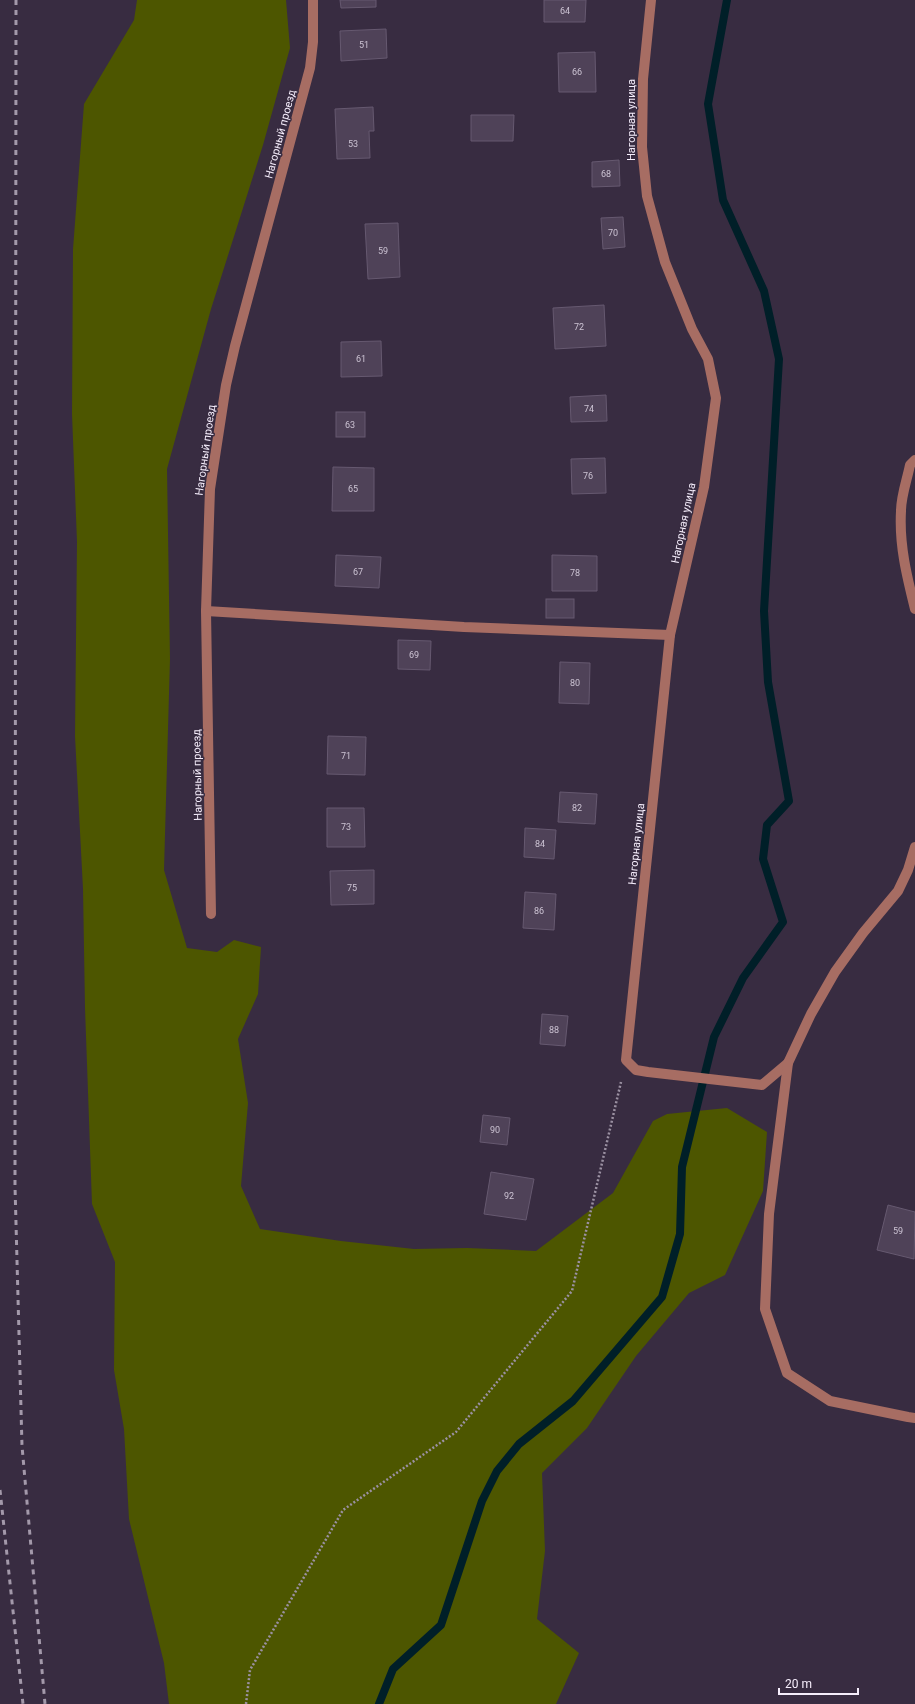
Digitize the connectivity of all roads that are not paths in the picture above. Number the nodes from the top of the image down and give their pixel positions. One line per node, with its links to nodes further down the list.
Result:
1 (313, 0): 5 (street, Нагорный проезд)
2 (651, 0): 6 (street, Нагорная улица)
3 (915, 460): 4 (street)
4 (915, 609)
5 (206, 611): 6 (street); 8 (street, Нагорный проезд)
6 (670, 635): 9 (street, Нагорная улица)
7 (915, 847): 9 (street)
8 (212, 914)
9 (788, 1063): 10 (street)
10 (915, 1418)

